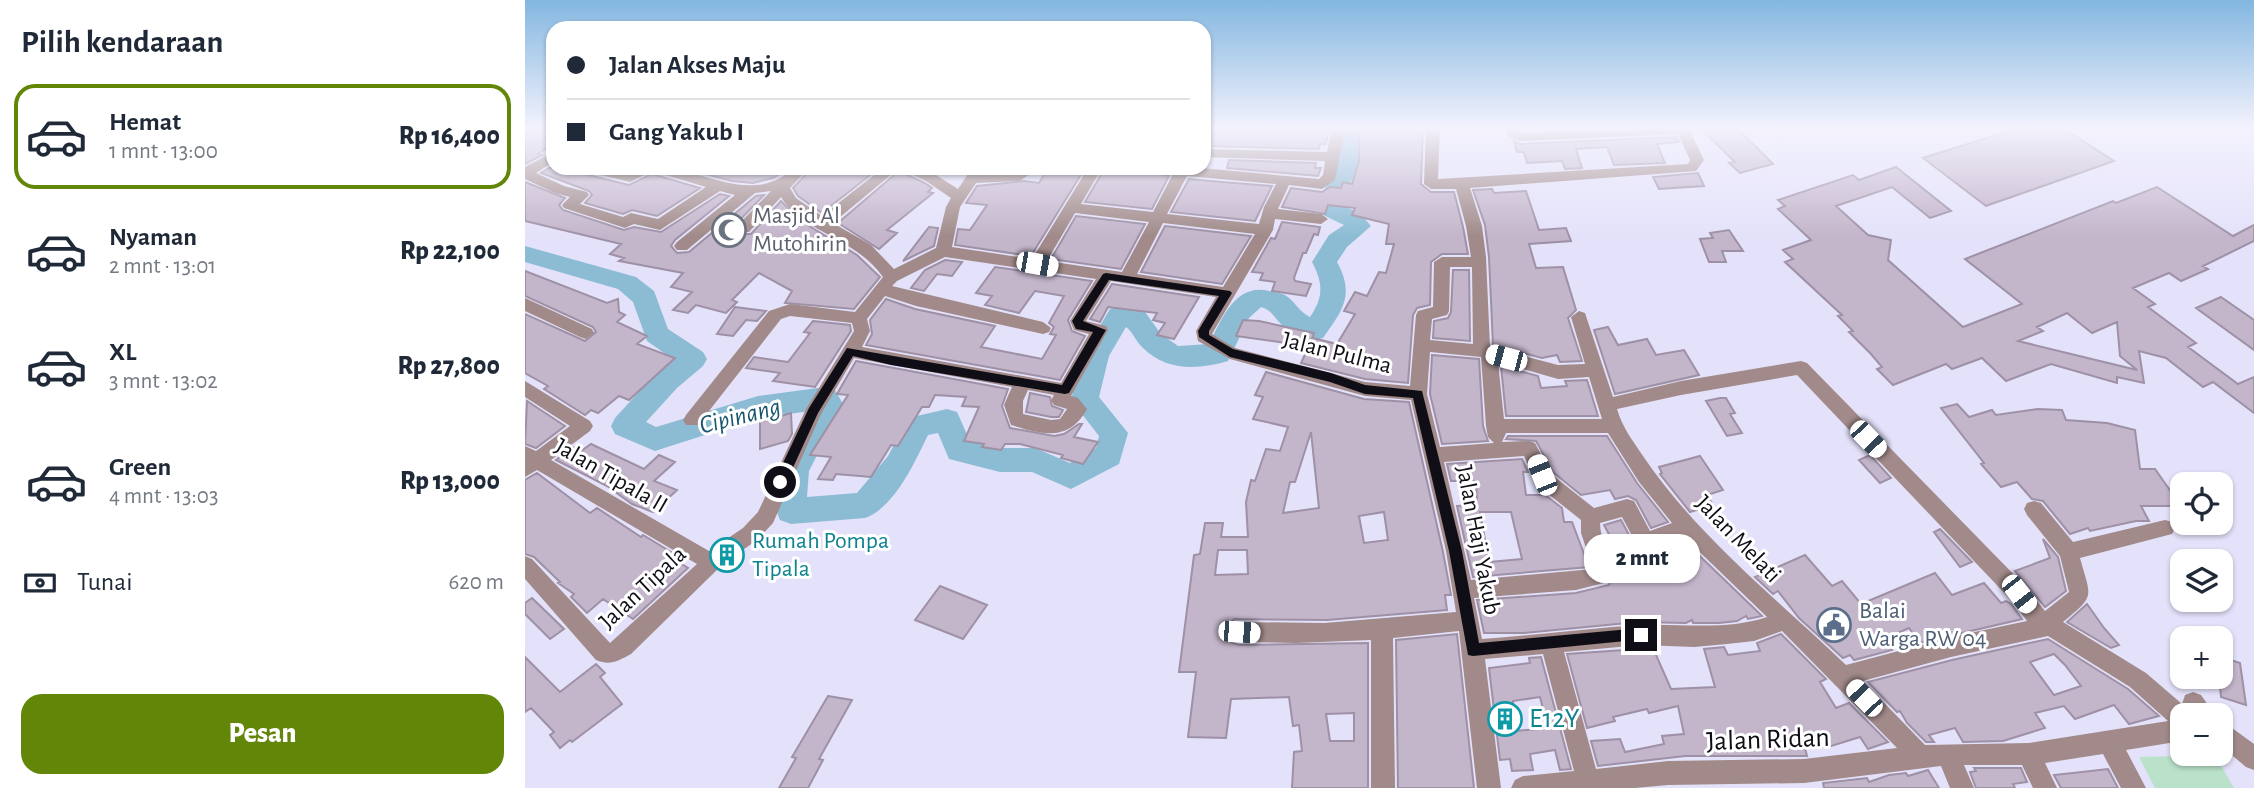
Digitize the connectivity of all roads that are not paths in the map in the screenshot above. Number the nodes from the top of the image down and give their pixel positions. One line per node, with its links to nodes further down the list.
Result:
1 (540, 164): 5 (street)
2 (1332, 164): 14 (street)
3 (1432, 164): 17 (street)
4 (1696, 164): 17 (street)
5 (525, 173): 15 (street)
6 (1211, 174): 14 (street)
7 (680, 175): 15 (street)
8 (795, 175): 16 (street)
9 (883, 175): 24 (street)
10 (924, 175): 19 (street)
11 (973, 175): 19 (street)
12 (1091, 175): 20 (street)
13 (1180, 175): 22 (street)
14 (1285, 180): 21 (street)
15 (718, 186): 18 (street)
16 (784, 186): 18 (street); 24 (street); 25 (street)
17 (1463, 187): 29 (street)
18 (750, 190): 27 (street)
19 (958, 196): 28 (street)
20 (1073, 208): 22 (street); 30 (street)
21 (1269, 214): 23 (street); 26 (street)
22 (1158, 218): 26 (street); 32 (street)
23 (1321, 219)
24 (823, 223): 33 (street)
25 (744, 228)
26 (1265, 230): 34 (street)
27 (682, 246)
28 (943, 251): 30 (street); 33 (street)
29 (1478, 262): 40 (street, Jalan Haji Yakub); 42 (street)
30 (1037, 264): 31 (street)
31 (1106, 276): 32 (street); 45 (street)
32 (1126, 280): 34 (street)
33 (886, 283): 37 (street); 38 (street)
34 (1226, 293): 47 (street, Jalan Pulma)
35 (525, 304): 39 (street)
36 (1579, 317): 43 (street, Jalan Melati)
37 (859, 318): 41 (street, Jalan Tipala); 49 (street)
38 (1043, 328)
39 (586, 333)
40 (1422, 345): 42 (street); 47 (street, Jalan Haji Yakub)
41 (851, 351): 44 (street); 60 (street, Jalan Tipala)
42 (1486, 352): 43 (street); 50 (street)
43 (1595, 370): 48 (street, Jalan Melati)
44 (1024, 383): 45 (street); 45 (street)
45 (1065, 390)
46 (528, 393): 54 (street)
47 (1418, 394): 53 (street, Jalan Haji Yakub)
48 (1606, 405): 51 (street, Jalan Melati); 65 (street)
49 (692, 421)
50 (1495, 426): 51 (street); 52 (street)
51 (1613, 426): 57 (street, Jalan Melati)
52 (1499, 449): 53 (street); 56 (street)
53 (1434, 455): 62 (street, Jalan Haji Yakub)
54 (529, 462): 60 (street, Jalan Tipala II)
55 (2034, 509): 59 (street)
56 (1591, 517): 57 (street); 62 (street)
57 (1685, 526): 64 (street, Jalan Melati)
58 (2165, 528): 59 (street)
59 (2069, 552): 65 (street)
60 (709, 561): 61 (street, Jalan Tipala)
61 (525, 565)
62 (1461, 590): 63 (street, Jalan Haji Yakub)
63 (1466, 620): 66 (street); 69 (street, Jalan Haji Yakub)
64 (1784, 621): 68 (street); 70 (street, Jalan Melati)
65 (2043, 625): 70 (street); 71 (street)
66 (1382, 631): 67 (street); 80 (street)
67 (1239, 632)
68 (1551, 645): 69 (street); 79 (street)
69 (1473, 650): 81 (street, Jalan Haji Yakub)
70 (1843, 676): 77 (street, Jalan Melati)
71 (2178, 703)
72 (2170, 732): 74 (street, Jalan Ridan)
73 (2233, 741): 78 (street)
74 (2110, 743): 76 (street, Jalan Ridan); 85 (street)
75 (1947, 754): 76 (street, Jalan Ridan); 77 (street, Jalan Ridan); 83 (street)
76 (2029, 754): 84 (street)
77 (1920, 756): 79 (street, Jalan Ridan)
78 (2254, 759)
79 (1588, 780): 82 (street, Jalan Ridan)
80 (1383, 788)
81 (1489, 788)
82 (1523, 788)
83 (1962, 788)
84 (2045, 788)
85 (2134, 788)

